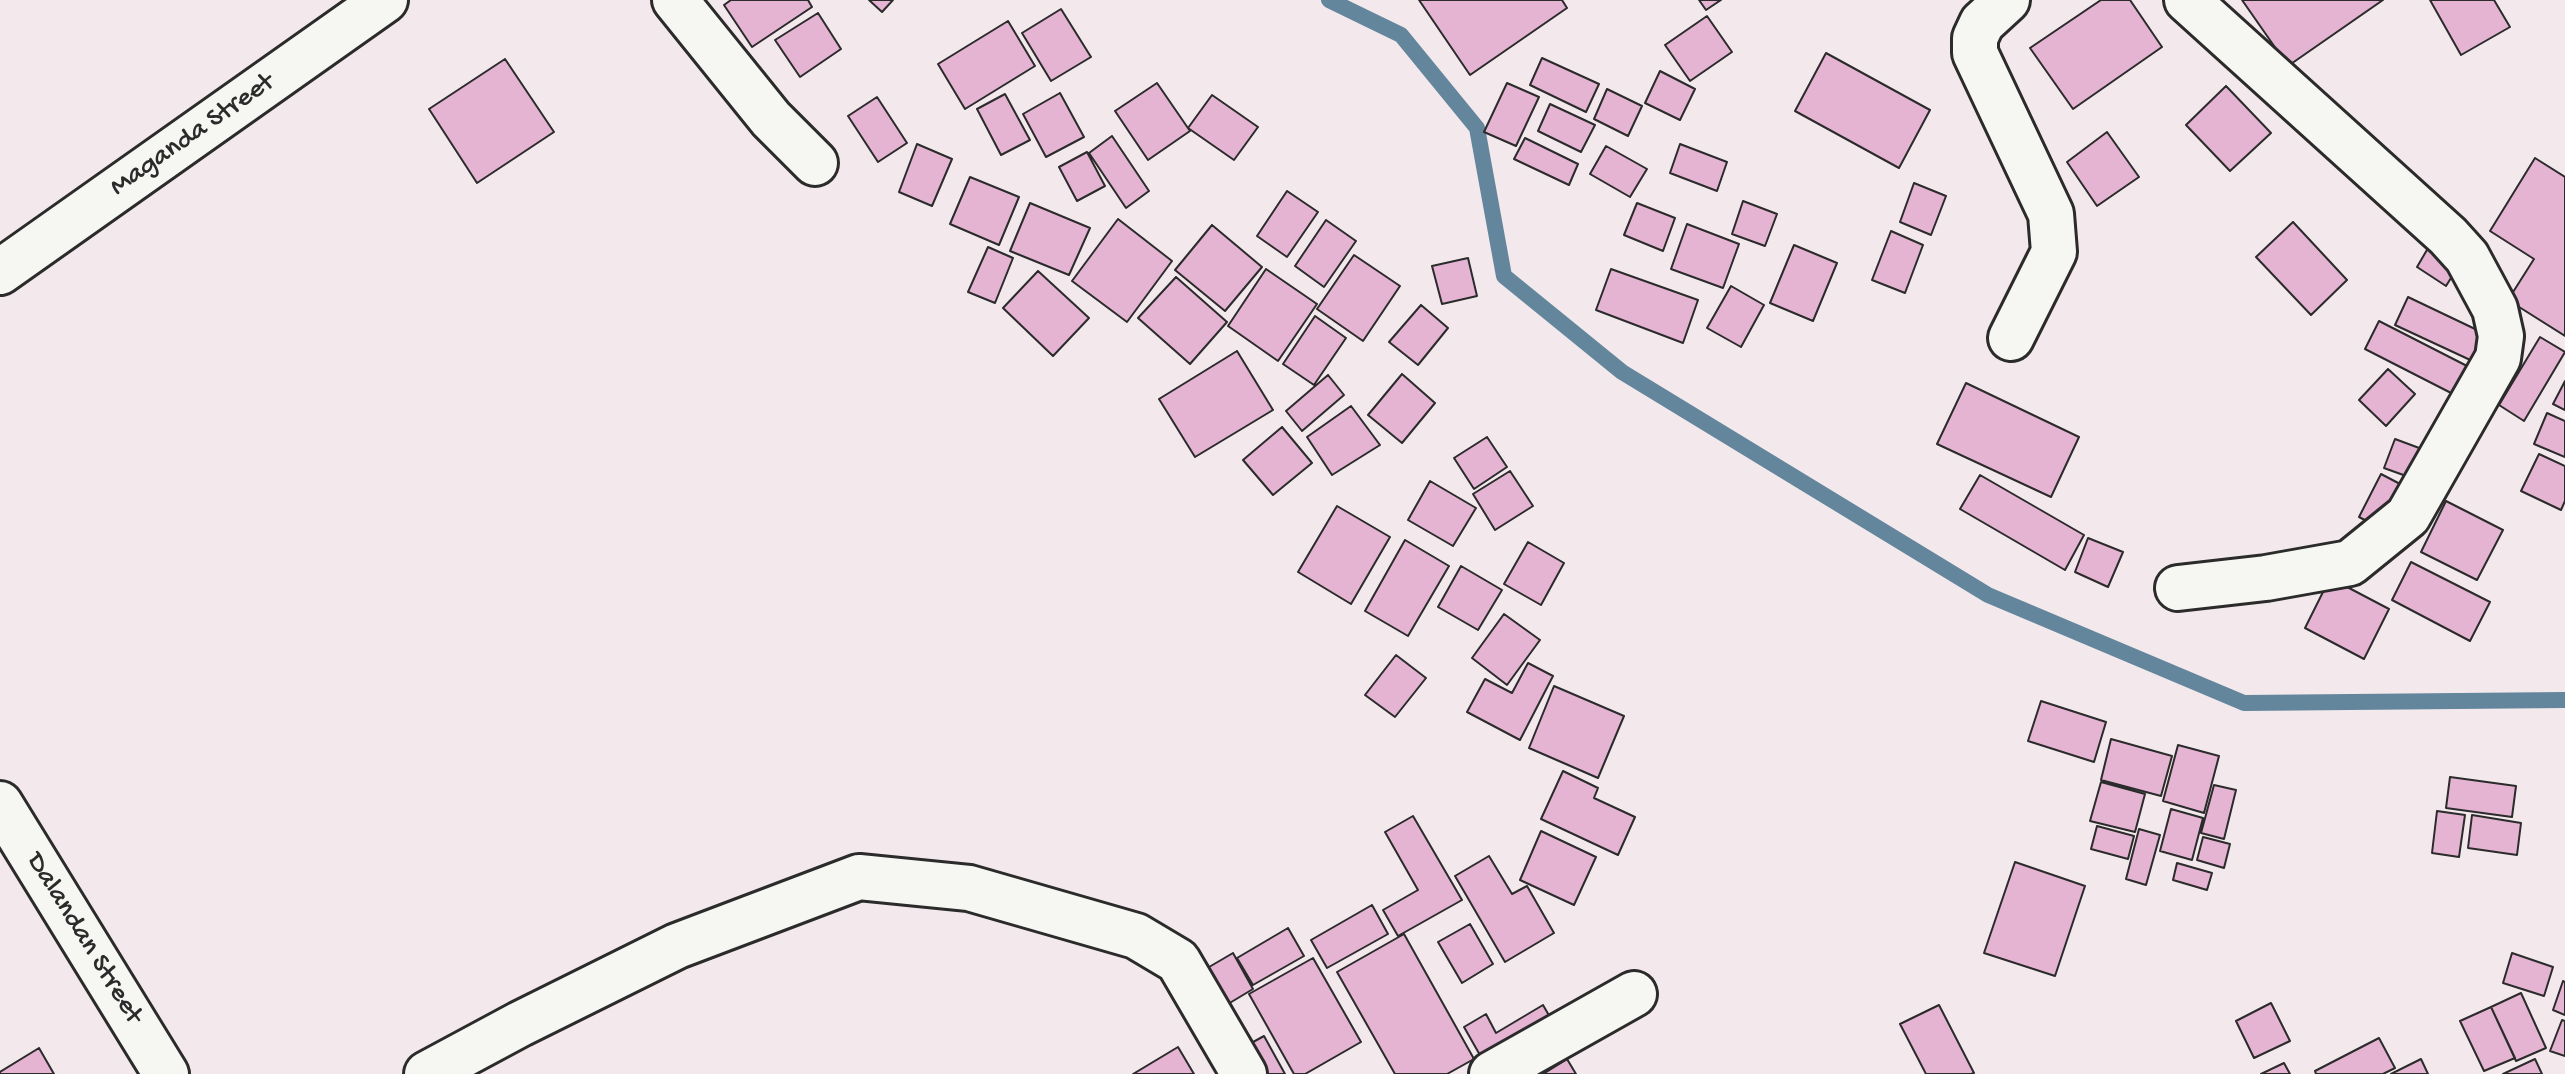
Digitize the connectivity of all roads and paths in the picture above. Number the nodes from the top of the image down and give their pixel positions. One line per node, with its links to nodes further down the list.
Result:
1 (385, 0): 6 (street, Maganda Street)
2 (675, 0): 5 (street)
3 (2187, 0): 8 (street)
4 (1982, 8): 7 (street)
5 (815, 163)
6 (0, 272)
7 (2011, 338)
8 (2178, 588)
9 (0, 804): 11 (street, Dalandan Street)
10 (1634, 994): 14 (street)
11 (166, 1074)
12 (427, 1074): 13 (street)
13 (1244, 1074)
14 (1492, 1074)

